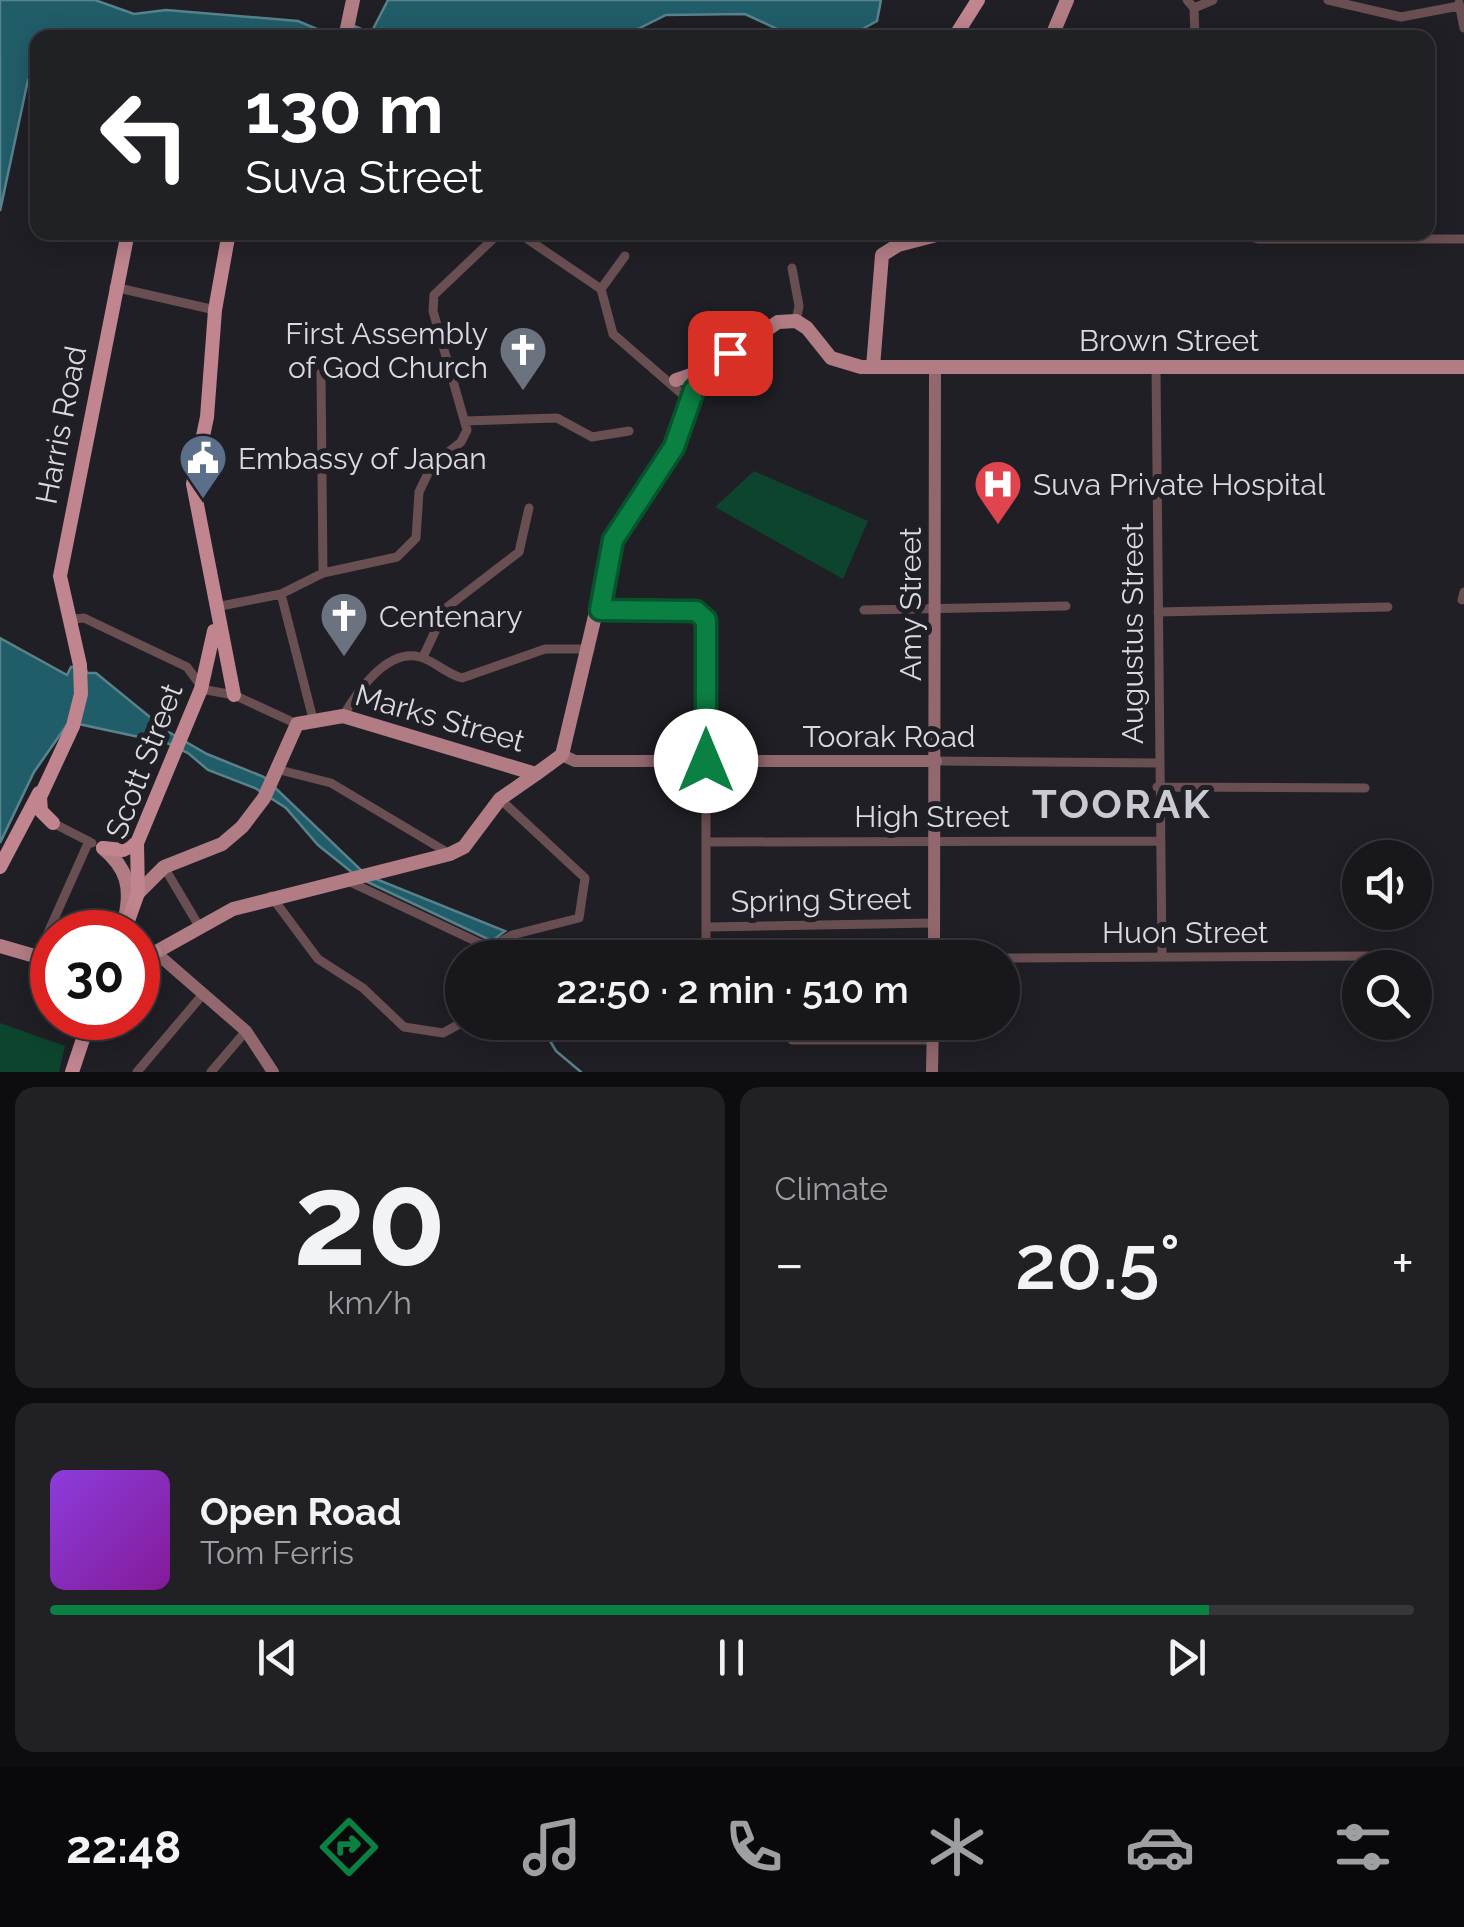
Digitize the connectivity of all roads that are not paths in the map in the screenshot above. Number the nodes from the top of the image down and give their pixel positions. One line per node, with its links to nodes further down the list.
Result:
1 (353, 0): 9 (main road)
2 (978, 0): 10 (highway)
3 (1067, 0): 11 (main road)
4 (1214, 0): 7 (street)
5 (1328, 0): 6 (street)
6 (1459, 3): 8 (street)
7 (1190, 4): 12 (street)
8 (1464, 28)
9 (346, 30)
10 (959, 30)
11 (1054, 30)
12 (1194, 30)
13 (1435, 239): 14 (street)
14 (1464, 239)
15 (126, 240): 22 (highway, Harris Road)
16 (228, 240): 24 (highway)
17 (492, 240): 34 (street)
18 (529, 240): 23 (street)
19 (917, 240): 27 (main road)
20 (626, 256): 23 (street)
21 (792, 268): 25 (street)
22 (114, 287): 24 (street); 46 (highway, Harris Road)
23 (601, 288): 32 (street)
24 (215, 310): 40 (highway)
25 (796, 322): 26 (main road); 27 (main road, Brown Street)
26 (714, 366): 32 (main road); 33 (main road)
27 (873, 366): 30 (main road, Brown Street)
28 (1464, 367): 29 (main road, Brown Street)
29 (1156, 368): 30 (main road, Brown Street); 45 (street, Augustus Street)
30 (935, 370): 44 (main road, Amy Street)
31 (321, 372): 37 (street)
32 (670, 377): 33 (street)
33 (692, 395): 42 (main road)
34 (466, 421): 35 (street); 37 (street)
35 (629, 431)
36 (528, 508): 49 (street)
37 (322, 573): 38 (street)
38 (281, 594): 40 (street); 54 (street)
39 (1066, 606): 44 (street)
40 (216, 607): 47 (highway, Scott Street); 52 (highway)
41 (1388, 608): 45 (street)
42 (600, 610): 48 (main road); 57 (street)
43 (864, 610): 44 (street)
44 (935, 610): 58 (main road, Amy Street)
45 (1158, 612): 59 (street, Augustus Street)
46 (73, 623): 50 (street); 62 (highway, Harris Road)
47 (212, 649): 50 (street); 51 (highway, Scott Street)
48 (590, 649): 49 (street); 56 (main road)
49 (423, 657): 53 (street)
50 (187, 666): 51 (street)
51 (201, 688): 52 (street); 71 (highway, Scott Street)
52 (234, 695): 55 (street)
53 (344, 716): 54 (main road, Marks Street); 61 (main road, Marks Street)
54 (314, 719): 55 (main road, Marks Street)
55 (297, 724): 60 (main road)
56 (562, 755): 57 (main road, Toorak Road); 61 (main road, Marks Street)
57 (706, 761): 58 (main road, Toorak Road); 70 (street)
58 (936, 761): 59 (street, Toorak Road); 68 (main road, Amy Street)
59 (1158, 763): 63 (street, Augustus Street)
60 (275, 772): 73 (street); 75 (main road)
61 (536, 774): 65 (main road)
62 (44, 784): 66 (highway); 67 (highway)
63 (1157, 787): 64 (street); 69 (street, Augustus Street)
64 (1365, 788)
65 (500, 799): 73 (main road); 87 (street)
66 (52, 823): 67 (highway); 72 (street)
67 (20, 826): 74 (highway)
68 (936, 841): 69 (street, High Street); 70 (street, High Street); 82 (main road, Amy Street)
69 (1158, 841): 96 (street, Augustus Street)
70 (707, 842): 84 (street)
71 (137, 843): 72 (highway); 77 (highway, Scott Street)
72 (96, 845): 79 (street); 80 (main road)
73 (450, 854): 76 (main road)
74 (0, 867)
75 (164, 867): 77 (main road); 83 (street)
76 (359, 877): 78 (main road); 86 (street)
77 (138, 893): 81 (highway, Scott Street)
78 (277, 895): 83 (main road); 100 (street)
79 (67, 910)
80 (127, 910)
81 (131, 910)
82 (934, 923): 84 (street, Spring Street); 89 (main road, Amy Street)
83 (199, 926): 92 (main road)
84 (708, 927): 88 (street)
85 (0, 937): 91 (main road)
86 (476, 940)
87 (506, 940)
88 (707, 940)
89 (934, 940)
90 (0, 946): 91 (main road)
91 (16, 949): 93 (main road)
92 (160, 949)
93 (30, 953)
94 (160, 956): 98 (main road)
95 (1342, 956): 96 (street, Huon Street)
96 (1162, 957): 97 (street, Huon Street)
97 (1020, 958)
98 (204, 993): 99 (main road); 104 (street)
99 (246, 1031): 105 (street); 106 (main road)
100 (445, 1032)
101 (81, 1040): 103 (highway)
102 (933, 1040): 107 (main road)
103 (72, 1072)
104 (137, 1072)
105 (210, 1072)
106 (273, 1072)
107 (932, 1072)

